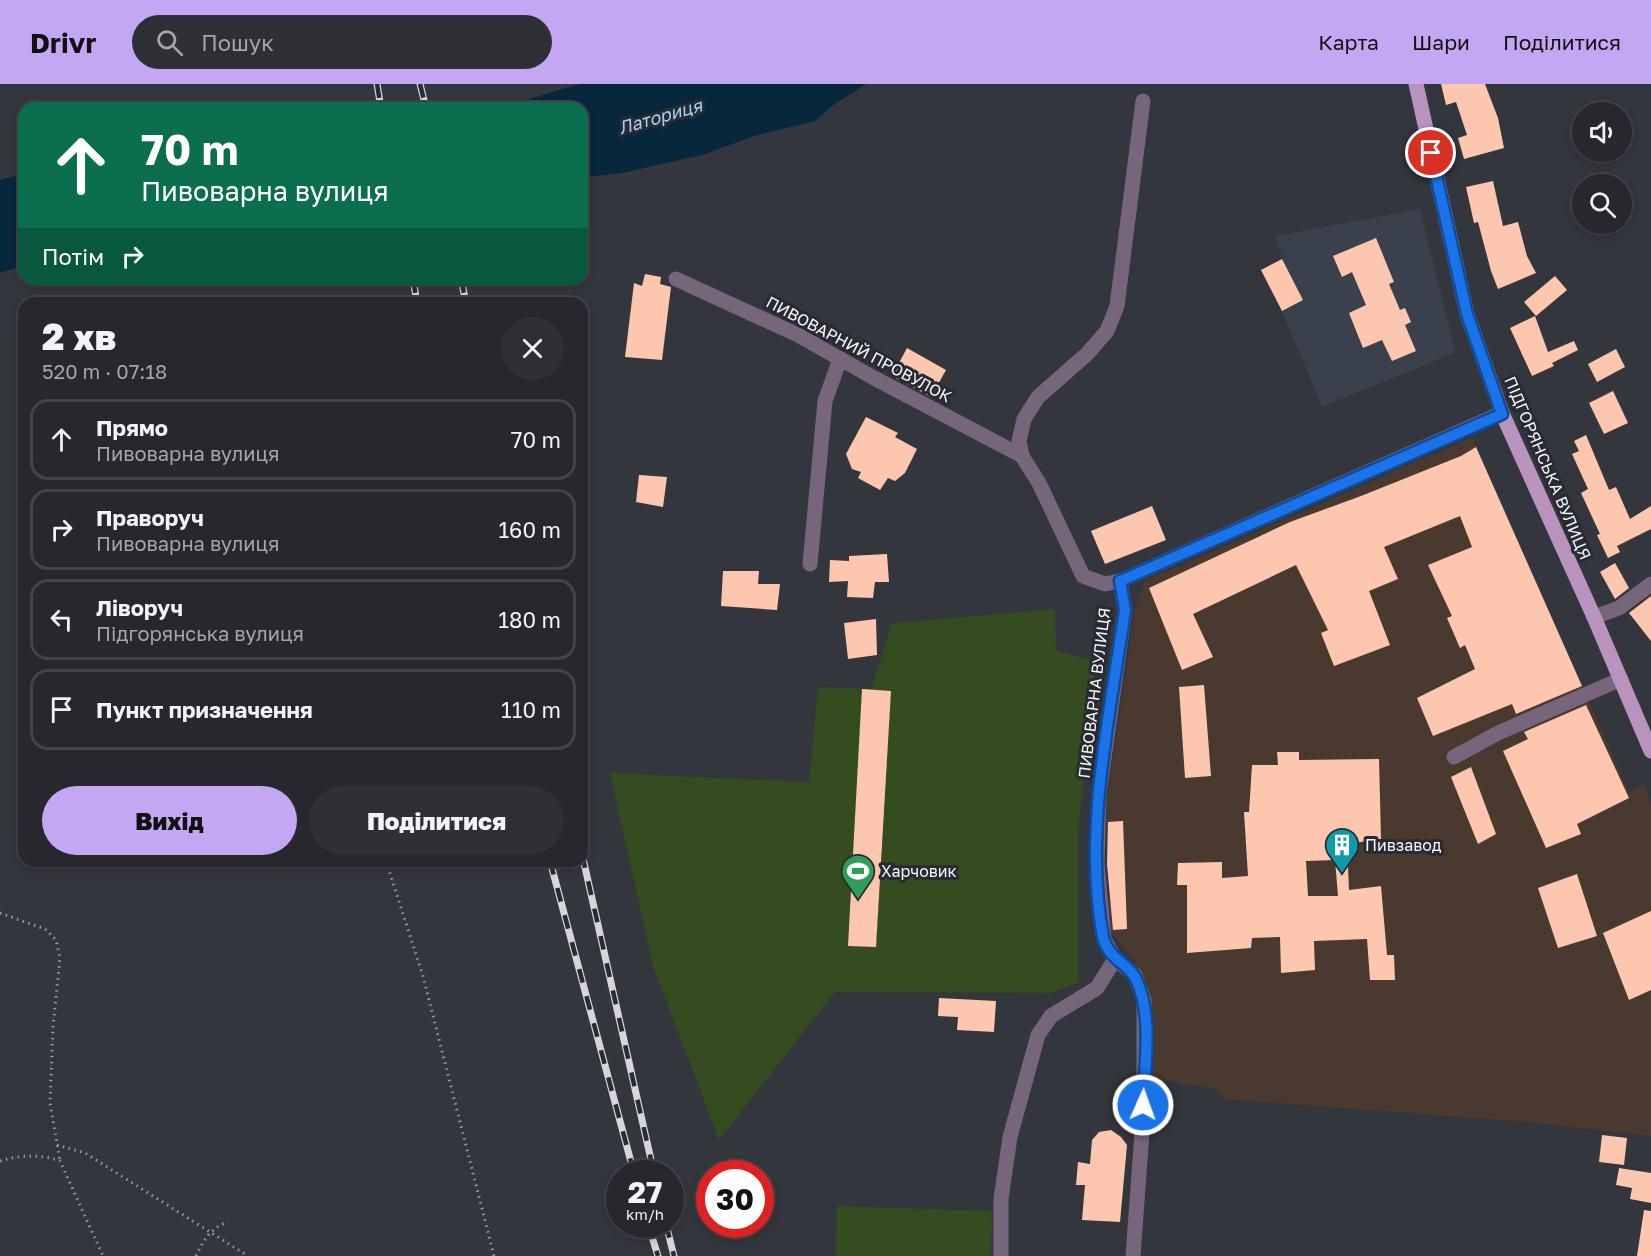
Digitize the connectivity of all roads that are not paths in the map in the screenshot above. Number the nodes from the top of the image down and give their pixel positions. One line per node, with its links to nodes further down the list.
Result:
1 (1416, 84): 5 (main road, ПІДГОРЯНСЬКА ВУЛИЦЯ)
2 (1143, 101): 6 (street)
3 (676, 279): 4 (street, ПИВОВАРНИЙ ПРОВУЛОК)
4 (840, 359): 6 (street, ПИВОВАРНИЙ ПРОВУЛОК); 7 (street)
5 (1502, 414): 8 (street); 10 (main road, ПІДГОРЯНСЬКА ВУЛИЦЯ)
6 (1022, 456): 8 (street, ПИВОВАРНИЙ ПРОВУЛОК)
7 (810, 564)
8 (1120, 581): 14 (street, ПИВОВАРНА ВУЛИЦЯ)
9 (1651, 584): 10 (street)
10 (1594, 617): 11 (main road, ПІДГОРЯНСЬКА ВУЛИЦЯ)
11 (1621, 680): 12 (main road, ПІДГОРЯНСЬКА ВУЛИЦЯ); 13 (street)
12 (1651, 751)
13 (1454, 757)
14 (1115, 959): 15 (street); 16 (street)
15 (1001, 1256)
16 (1133, 1256)

